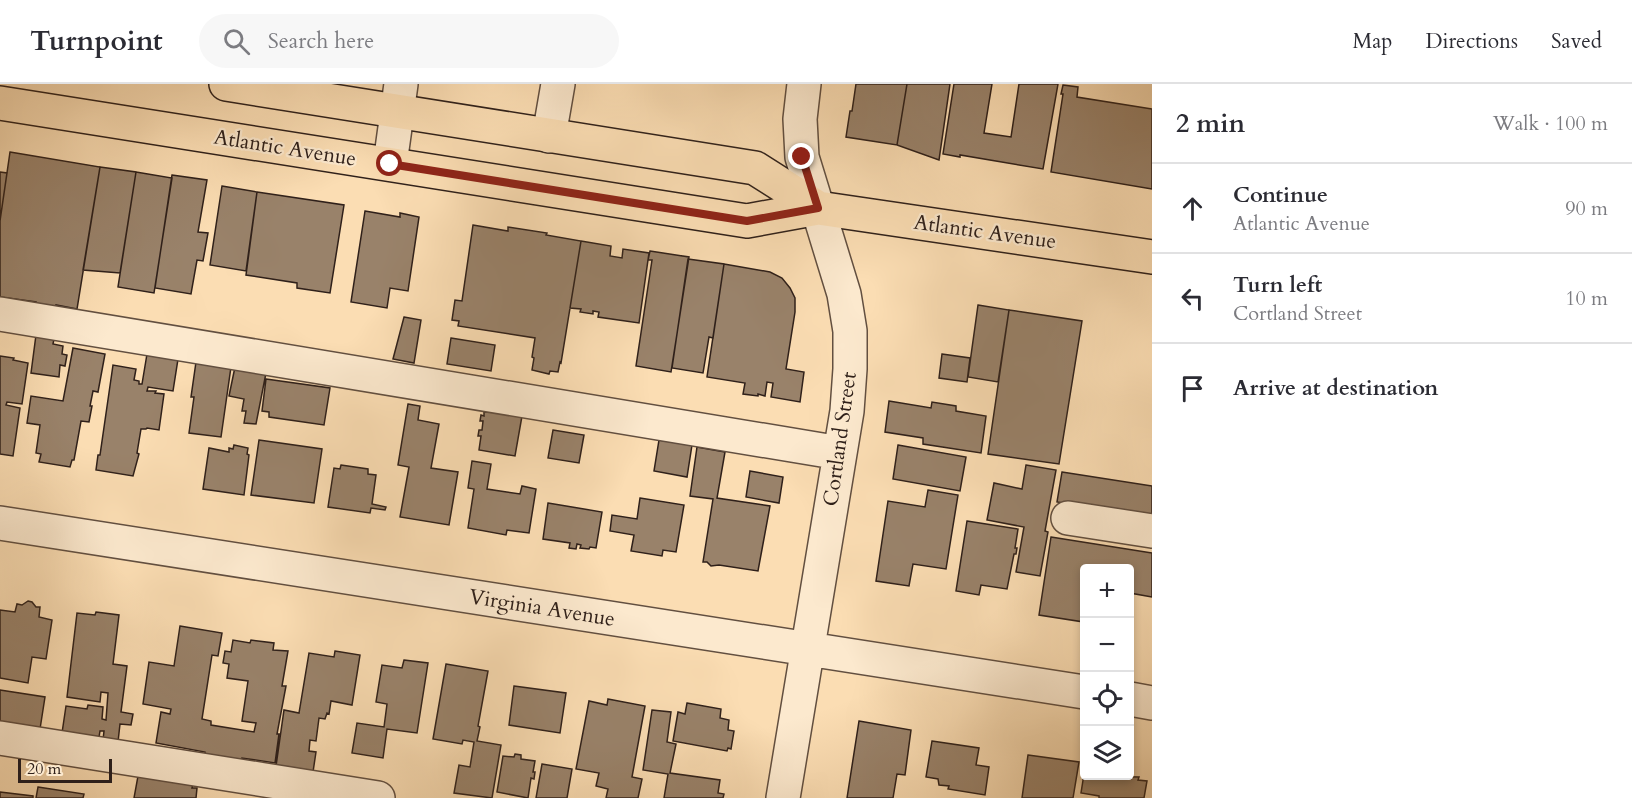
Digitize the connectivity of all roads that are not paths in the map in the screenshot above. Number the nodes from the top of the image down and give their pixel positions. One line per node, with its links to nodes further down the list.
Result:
1 (226, 84): 4 (main road, Atlantic Avenue)
2 (558, 84): 6 (street)
3 (804, 84): 8 (street, Cortland Street)
4 (400, 98): 6 (main road, Atlantic Avenue); 7 (street)
5 (0, 103): 7 (main road, Atlantic Avenue)
6 (549, 136): 8 (main road, Atlantic Avenue)
7 (390, 164): 8 (main road, Atlantic Avenue)
8 (818, 208): 9 (main road, Atlantic Avenue); 11 (street, Cortland Street)
9 (1152, 256)
10 (0, 314): 11 (street)
11 (840, 453): 15 (street, Cortland Street)
12 (1068, 518): 14 (street)
13 (0, 523): 15 (street, Virginia Avenue)
14 (1152, 531)
15 (807, 649): 16 (street, Virginia Avenue); 21 (street, Cortland Street)
16 (1080, 691)
17 (1134, 700): 18 (street)
18 (1152, 703)
19 (0, 738): 20 (street)
20 (378, 798)
21 (783, 798)

